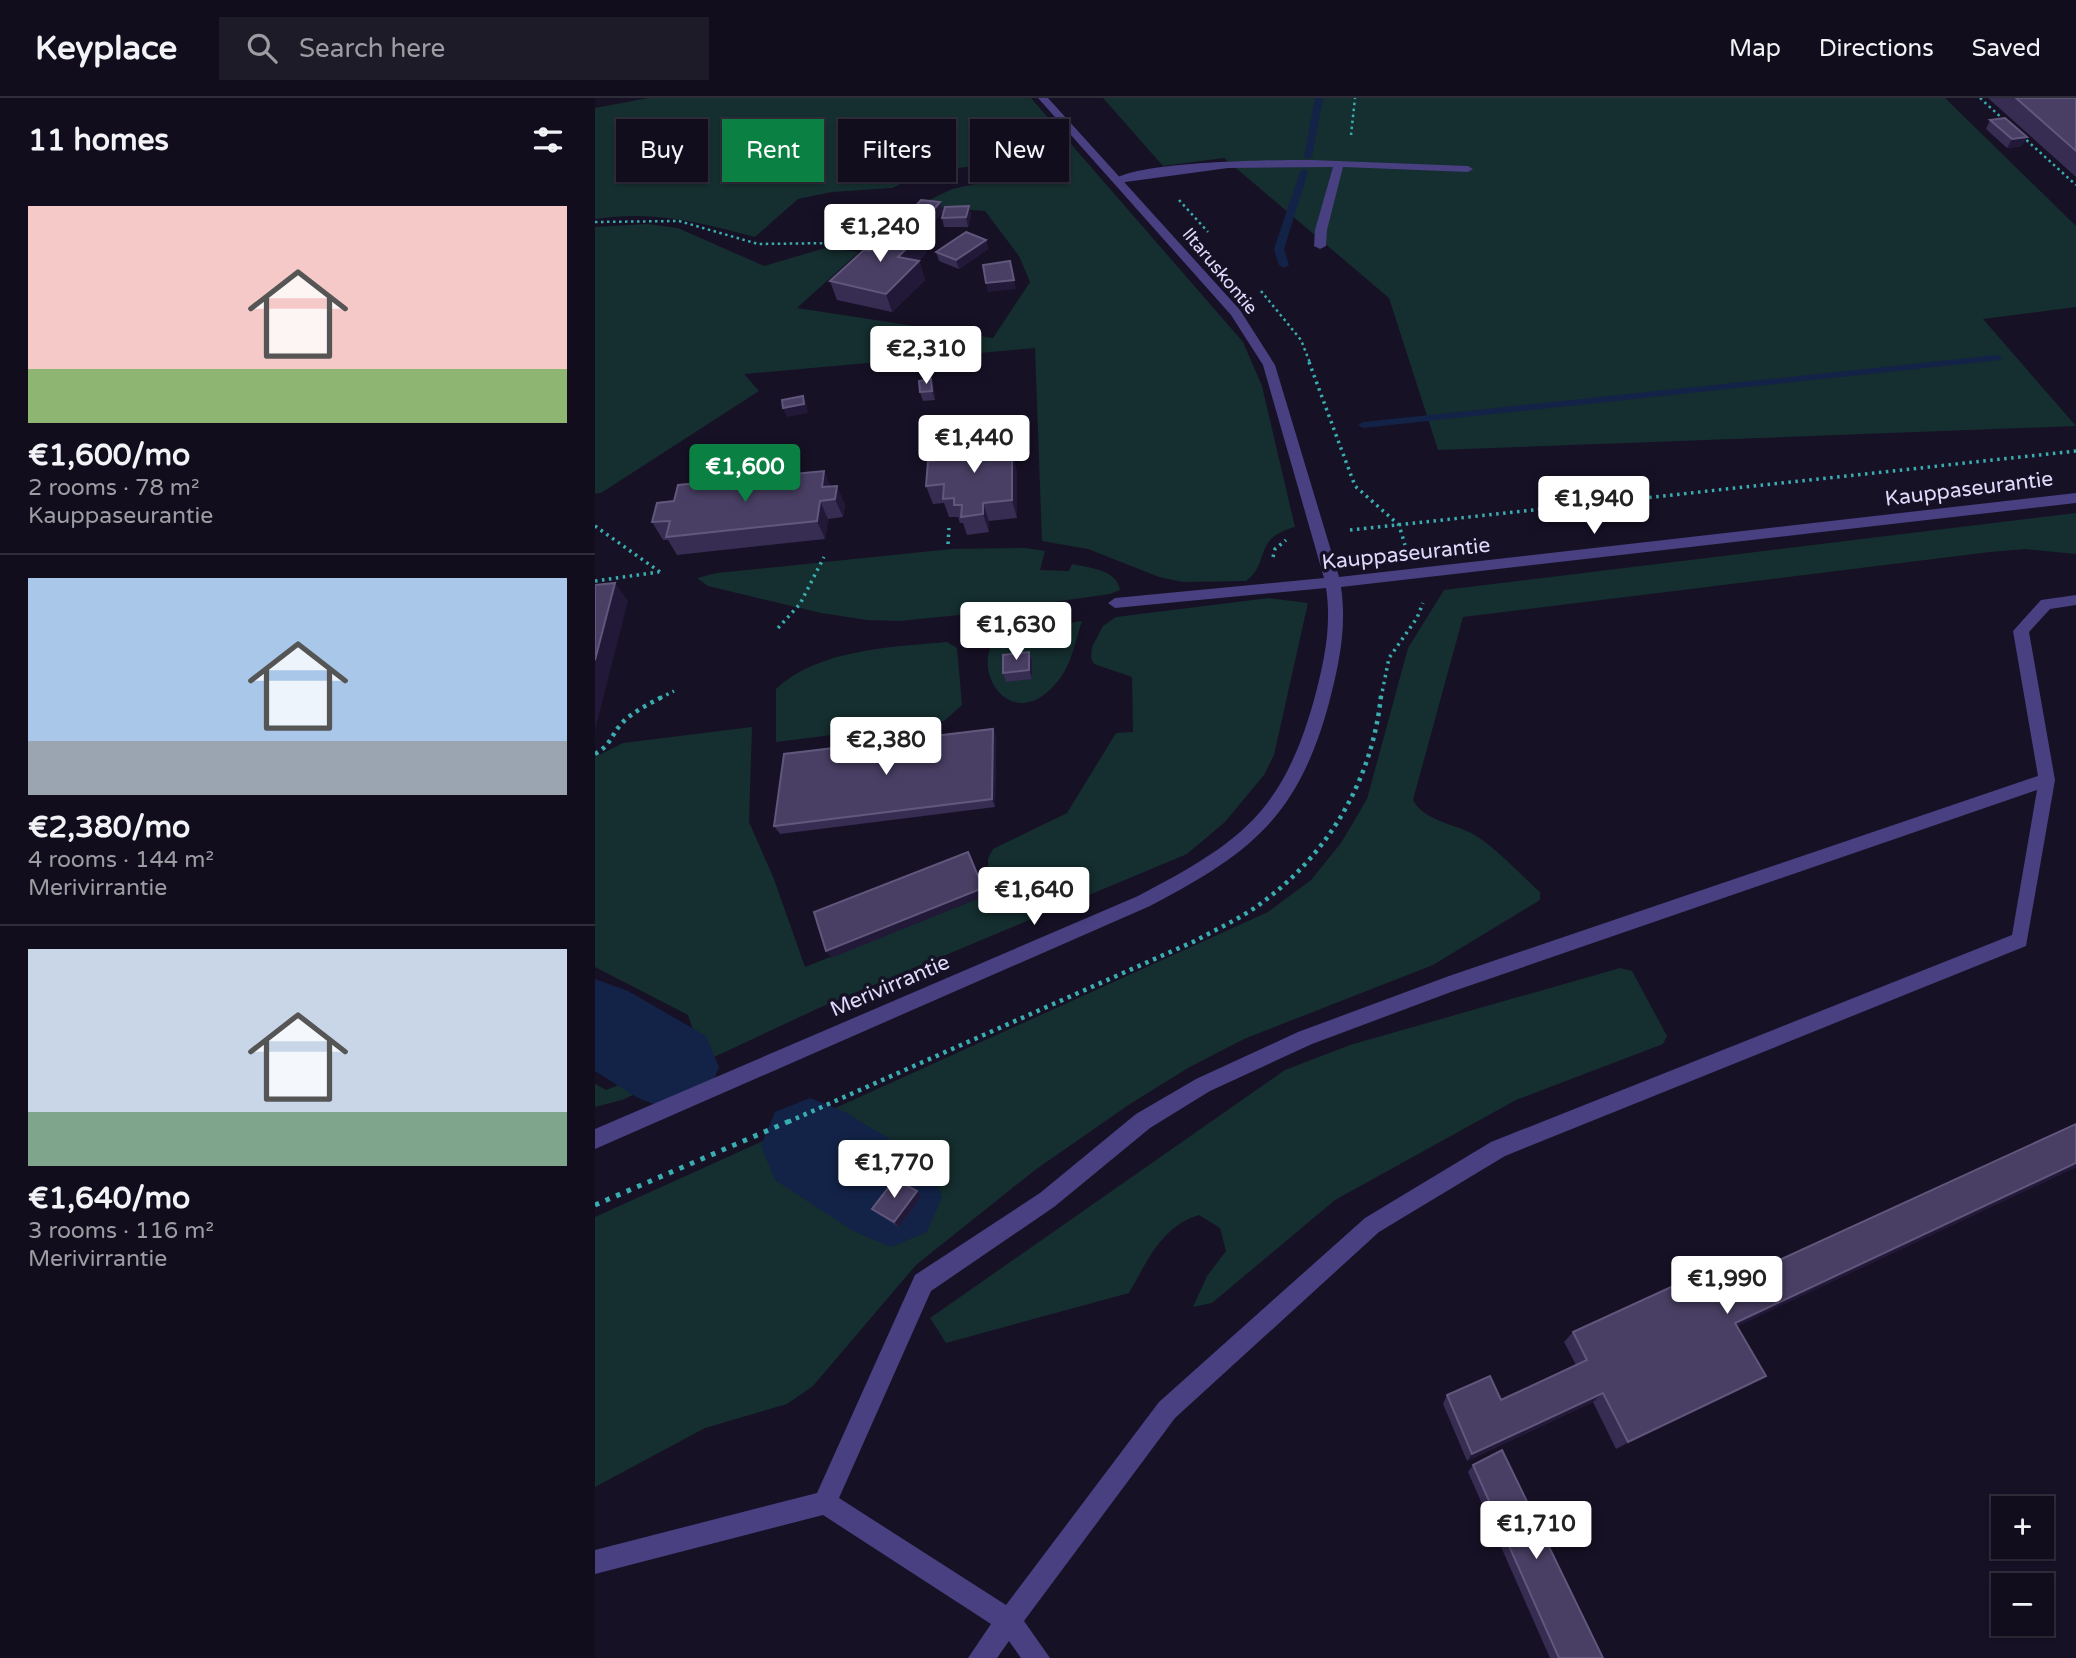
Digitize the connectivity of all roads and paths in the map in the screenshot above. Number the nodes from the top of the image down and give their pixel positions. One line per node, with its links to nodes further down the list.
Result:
1 (1043, 98): 8 (street, Iltaruskontie)
2 (1355, 98): 6 (path)
3 (1980, 98): 4 (path)
4 (2009, 124)
5 (2018, 133): 9 (path)
6 (1342, 164): 7 (street); 8 (street); 12 (street)
7 (1468, 169)
8 (1118, 180): 21 (street, Iltaruskontie)
9 (2076, 185)
10 (595, 222): 11 (path)
11 (836, 243)
12 (1320, 246)
13 (2076, 451): 15 (path)
14 (2076, 498): 21 (street, Kauppaseurantie)
15 (1399, 525)
16 (595, 526): 20 (path)
17 (949, 528): 18 (path)
18 (948, 544)
19 (824, 557): 24 (path)
20 (595, 581)
21 (1333, 583): 23 (street, Kauppaseurantie); 28 (street, Merivirrantie)
22 (2076, 600): 27 (street)
23 (1115, 603)
24 (778, 628)
25 (674, 691): 26 (path)
26 (595, 754)
27 (2047, 780): 29 (street); 31 (street)
28 (595, 1139)
29 (825, 1503): 30 (street); 31 (street)
30 (595, 1562)
31 (1009, 1621): 32 (street); 33 (street)
32 (981, 1658)
33 (1037, 1658)

